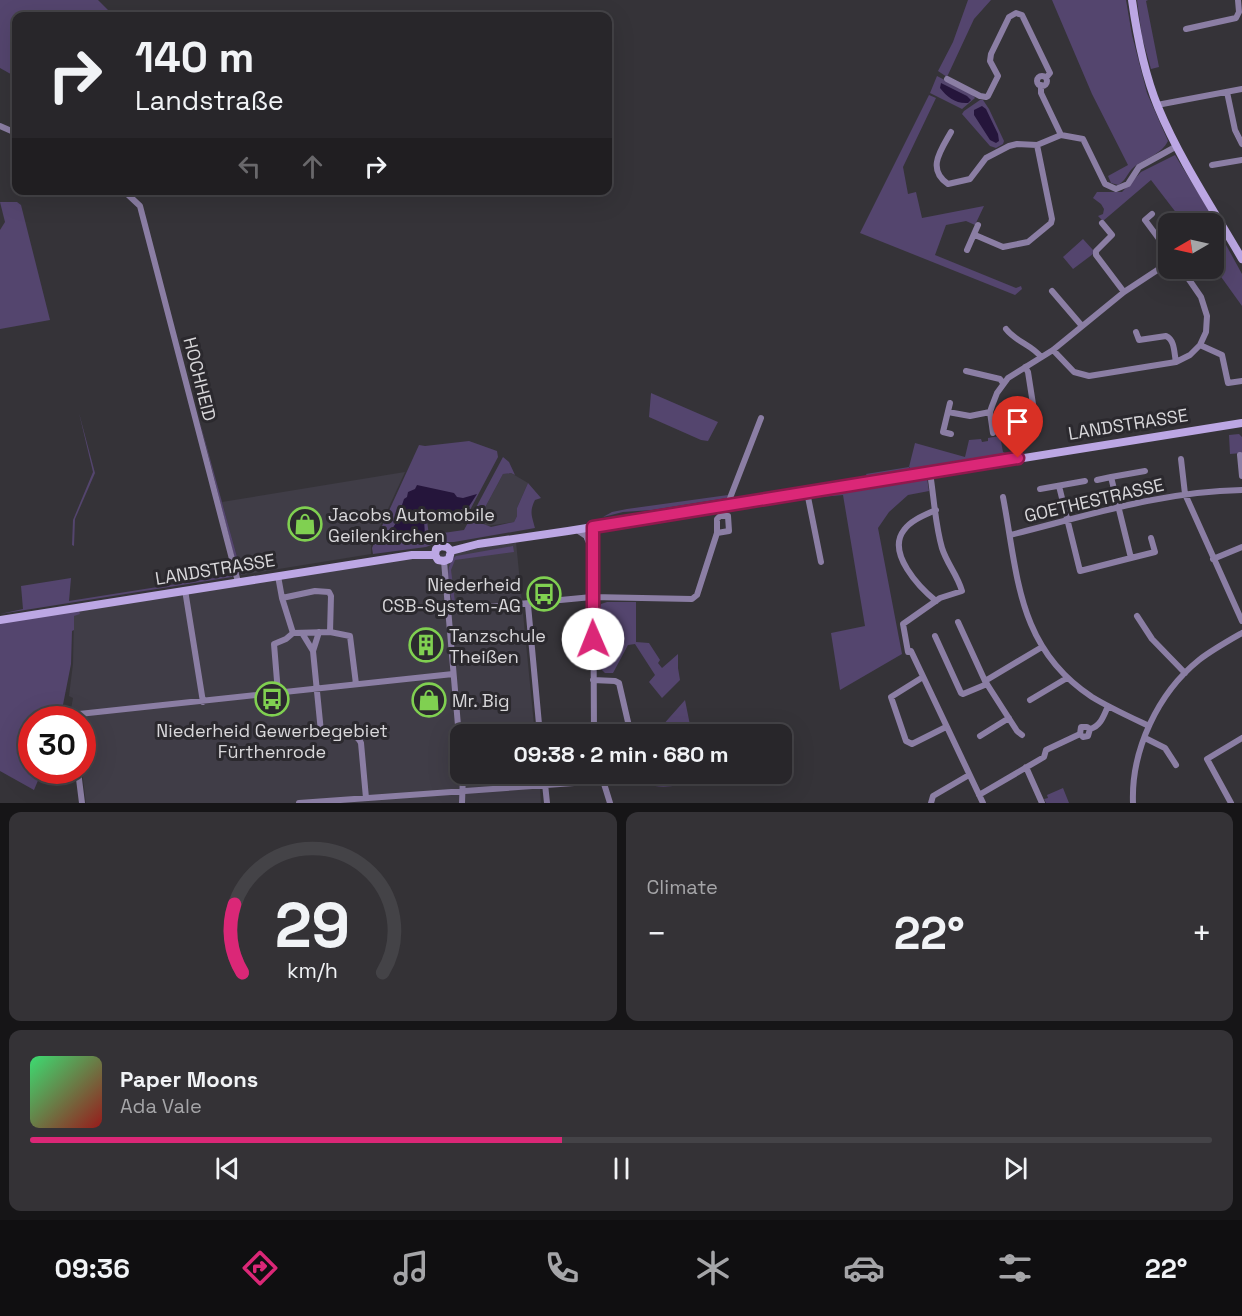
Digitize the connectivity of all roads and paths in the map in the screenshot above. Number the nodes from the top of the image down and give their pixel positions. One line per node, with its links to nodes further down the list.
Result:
1 (1132, 0): 7 (street)
2 (1239, 3): 3 (street)
3 (1186, 29)
4 (947, 79): 9 (street)
5 (1242, 89): 6 (street)
6 (1227, 92): 7 (street); 10 (street)
7 (1157, 105): 12 (street)
8 (951, 132): 11 (street)
9 (1062, 135): 11 (street); 12 (street)
10 (1242, 144)
11 (1037, 145): 20 (street)
12 (1177, 146): 19 (street)
13 (1242, 160): 14 (street)
14 (1212, 165)
15 (128, 195): 79 (street, HOCHHEID)
16 (1152, 214): 21 (street)
17 (1102, 222): 27 (street)
18 (978, 225): 20 (street)
19 (1226, 232): 23 (street)
20 (975, 236): 22 (street)
21 (1158, 238)
22 (967, 250)
23 (1242, 259)
24 (1158, 270): 27 (street)
25 (1188, 279): 31 (street)
26 (1052, 291): 28 (street)
27 (1124, 292): 28 (street)
28 (1082, 326): 32 (street)
29 (1006, 329): 33 (street)
30 (1136, 332): 34 (street)
31 (1200, 345): 34 (street); 37 (street)
32 (1053, 350): 33 (street); 34 (street)
33 (1041, 357): 35 (street)
34 (1176, 362)
35 (1025, 367): 38 (street); 42 (street)
36 (966, 371): 38 (street)
37 (1242, 381)
38 (1003, 383): 41 (street)
39 (950, 403): 40 (street)
40 (948, 412): 41 (street); 46 (street)
41 (990, 412): 45 (street)
42 (1035, 417)
43 (761, 418): 61 (street)
44 (1242, 423): 50 (street, LANDSTRASSE)
45 (993, 433)
46 (951, 434)
47 (1240, 455): 51 (street)
48 (1181, 459): 59 (street, GOETHESTRASSE)
49 (1145, 471): 52 (street)
50 (930, 473): 58 (street, LANDSTRASSE); 63 (street)
51 (1242, 476)
52 (1111, 477): 53 (street); 62 (street)
53 (1097, 480)
54 (1085, 481): 55 (street)
55 (1059, 486): 56 (street); 64 (street)
56 (1040, 489)
57 (1242, 490): 59 (street, GOETHESTRASSE)
58 (807, 492): 61 (street, LANDSTRASSE); 77 (street)
59 (1185, 494): 62 (street, GOETHESTRASSE); 75 (street)
60 (1003, 497): 68 (street)
61 (730, 505): 65 (street, LANDSTRASSE)
62 (1118, 507): 64 (street, GOETHESTRASSE); 74 (street)
63 (936, 510): 83 (street); 83 (street)
64 (1067, 521): 68 (street, GOETHESTRASSE); 74 (street)
65 (593, 527): 66 (street, LANDSTRASSE); 71 (street)
66 (576, 530): 71 (street); 72 (street, LANDSTRASSE)
67 (717, 533): 81 (street)
68 (1010, 535): 96 (street)
69 (1151, 538): 74 (street)
70 (1242, 547): 75 (street)
71 (592, 549): 81 (street)
72 (451, 551): 73 (street, LANDSTRASSE); 76 (street)
73 (435, 555): 76 (street); 78 (street, LANDSTRASSE)
74 (1131, 558)
75 (1213, 559): 88 (street)
76 (444, 561): 85 (street)
77 (821, 562)
78 (278, 576): 79 (street, LANDSTRASSE); 82 (street)
79 (238, 582): 80 (street, LANDSTRASSE)
80 (185, 590): 87 (street, LANDSTRASSE); 108 (street)
81 (592, 597): 84 (street); 102 (street)
82 (282, 598): 91 (street); 92 (street)
83 (936, 601): 100 (street)
84 (528, 604): 85 (street); 113 (street)
85 (447, 611): 99 (street)
86 (1137, 616): 98 (street)
87 (0, 620)
88 (1242, 621)
89 (958, 622): 103 (street)
90 (320, 632): 91 (street); 93 (street); 97 (street)
91 (330, 632): 104 (street)
92 (293, 633): 93 (street); 106 (street)
93 (302, 633): 97 (street)
94 (1242, 633): 98 (street)
95 (935, 636): 103 (street)
96 (1042, 647): 101 (street); 103 (street)
97 (313, 651): 105 (street)
98 (1185, 673): 116 (street)
99 (453, 674): 104 (street); 112 (street)
100 (923, 677): 117 (street); 117 (street)
101 (1067, 678): 107 (street); 109 (street)
102 (593, 680): 114 (street); 115 (street)
103 (986, 683): 111 (street)
104 (356, 684): 105 (street)
105 (316, 689): 106 (street); 132 (street)
106 (278, 693): 108 (street)
107 (1030, 700)
108 (203, 702): 110 (street)
109 (1108, 706): 116 (street); 123 (street)
110 (96, 712)
111 (1009, 718): 118 (street); 119 (street)
112 (458, 724)
113 (539, 724)
114 (594, 724)
115 (629, 724)
116 (1149, 726): 121 (street)
117 (946, 727): 124 (street)
118 (1022, 735)
119 (980, 736)
120 (1242, 737): 142 (street)
121 (1144, 738): 122 (street); 141 (street)
122 (1176, 765)
123 (1026, 767): 131 (street); 140 (street)
124 (969, 775): 131 (street); 138 (street)
125 (80, 784): 133 (street)
126 (464, 784): 130 (street)
127 (574, 784): 129 (street)
128 (603, 784): 137 (street)
129 (545, 786): 130 (street); 136 (street)
130 (464, 792): 132 (street); 135 (street)
131 (979, 795): 139 (street)
132 (366, 798): 134 (street)
133 (82, 803)
134 (299, 803)
135 (462, 803)
136 (547, 803)
137 (610, 803)
138 (931, 803)
139 (982, 803)
140 (1042, 803)
141 (1133, 803)
142 (1231, 803)

